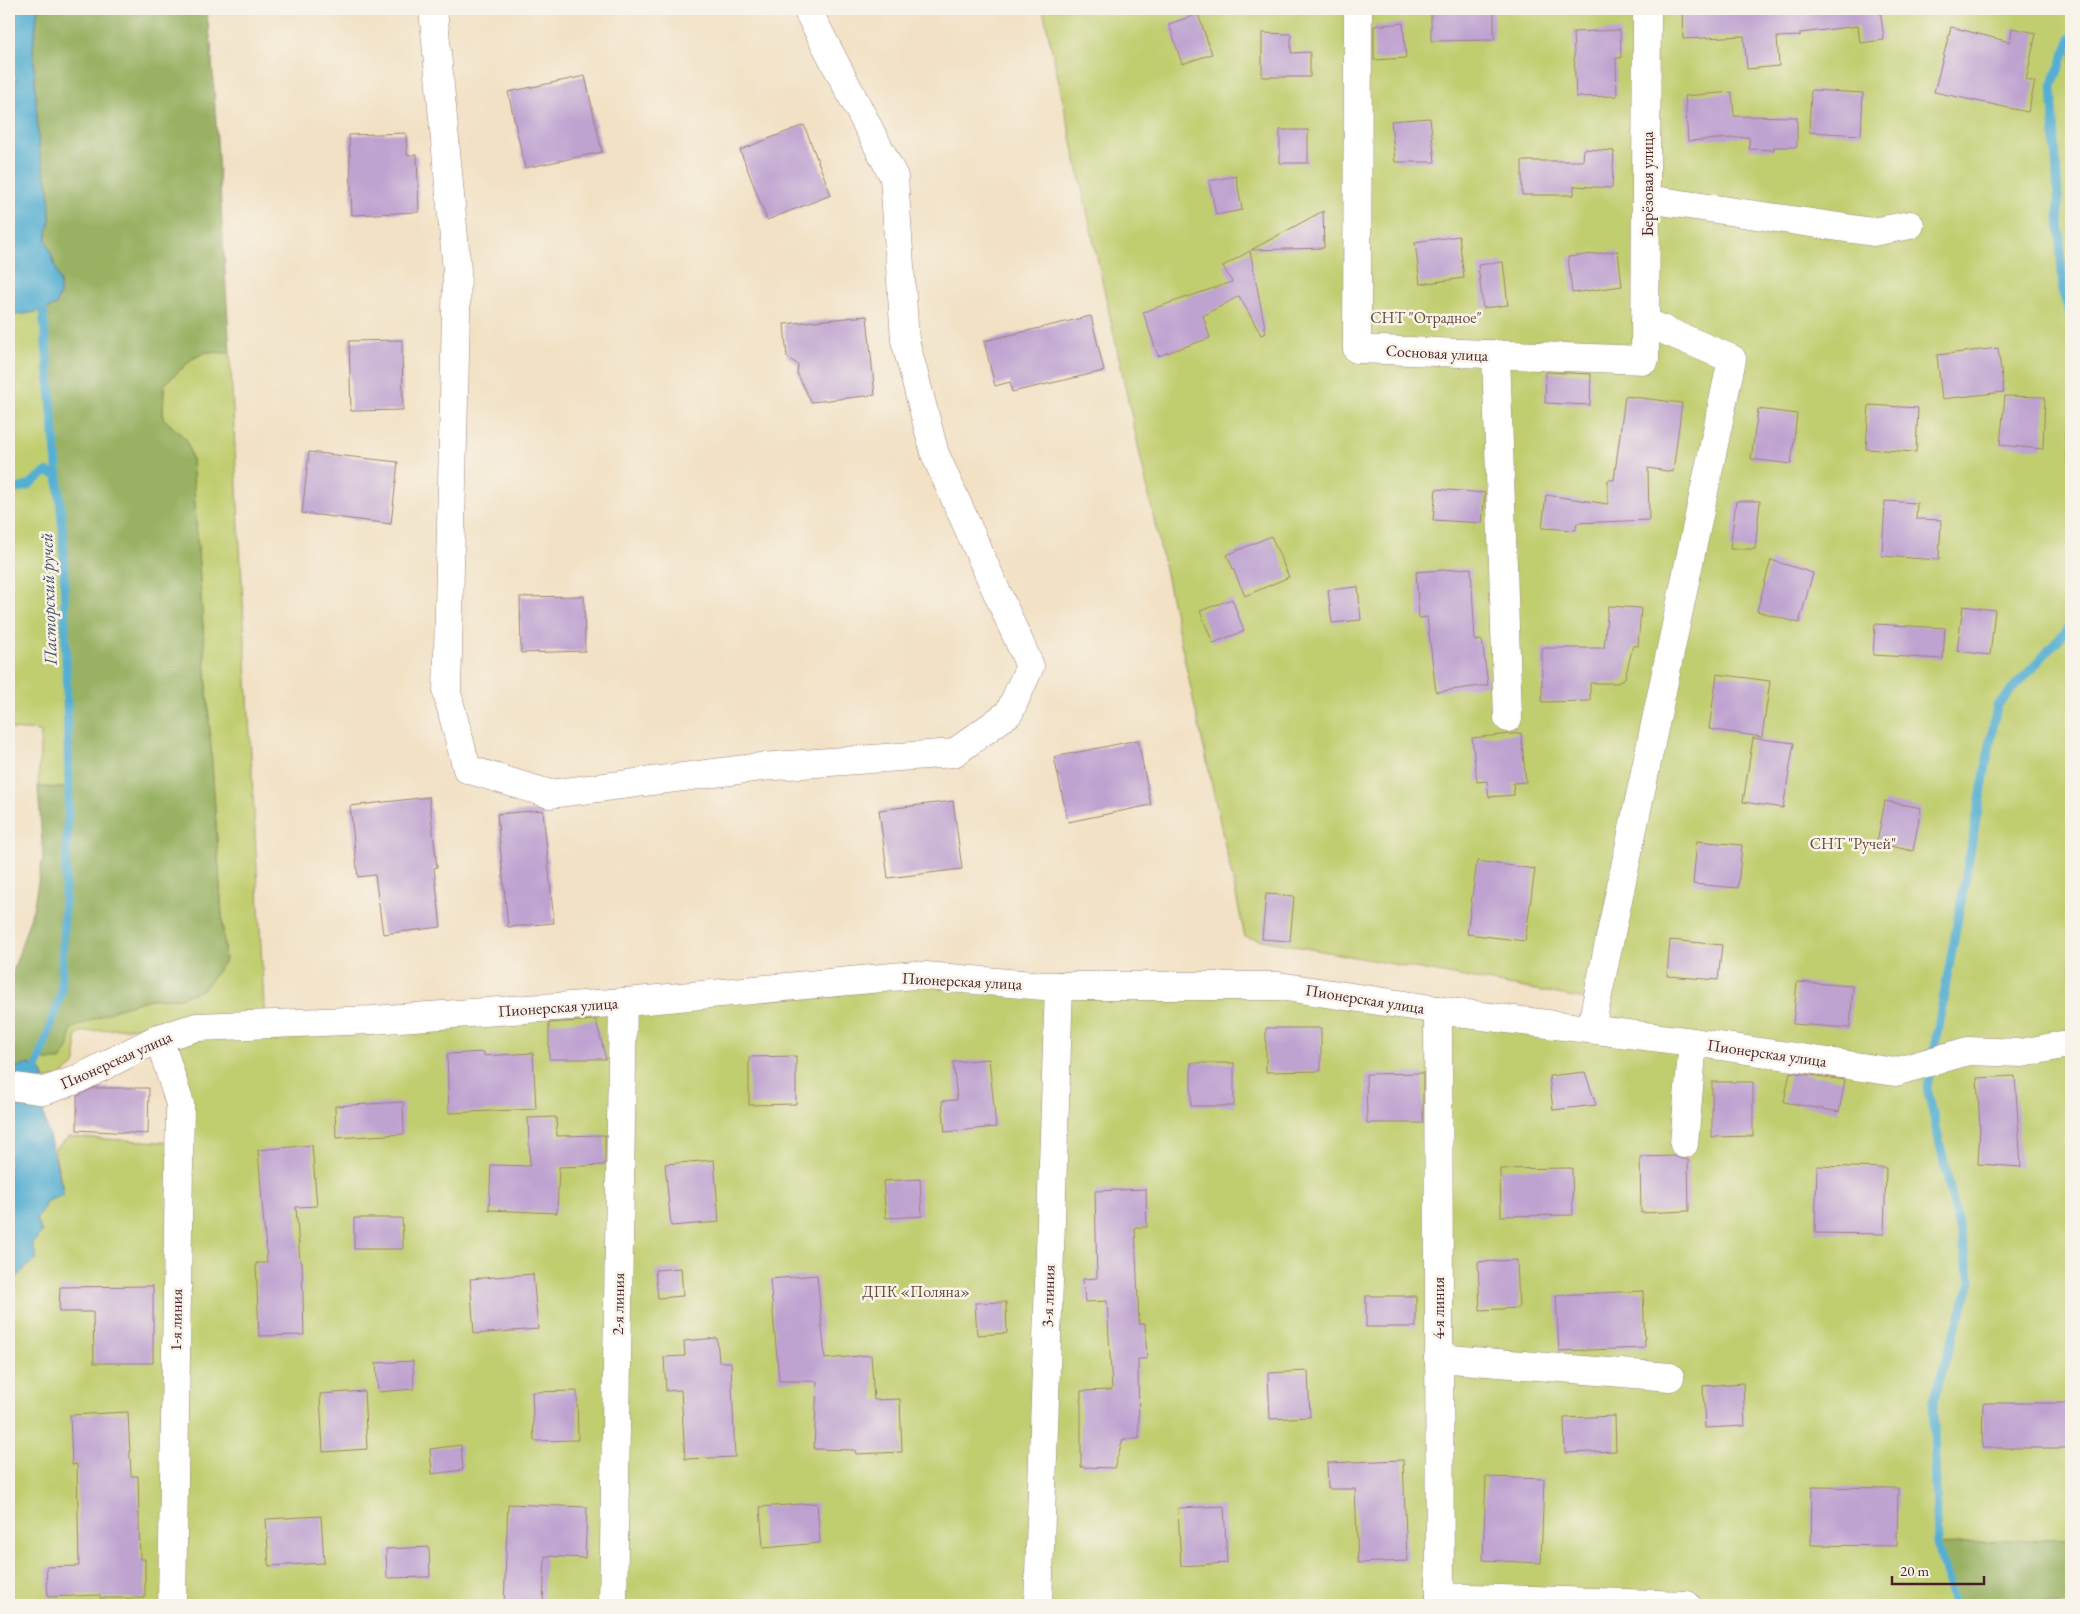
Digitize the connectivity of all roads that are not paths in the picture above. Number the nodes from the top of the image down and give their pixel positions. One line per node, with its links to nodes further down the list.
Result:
1 (433, 9): 2 (street)
2 (807, 9)
3 (1358, 9): 8 (street, Сосновая улица)
4 (1647, 9): 5 (street, Берёзовая улица)
5 (1647, 199): 6 (street); 7 (street, Берёзовая улица)
6 (1910, 225)
7 (1645, 322): 8 (street, Берёзовая улица); 13 (street)
8 (1496, 354): 9 (street, Сосновая улица)
9 (1508, 718)
10 (1059, 986): 11 (street, Пионерская улица); 12 (street, Пионерская улица); 24 (street, 3-я линия)
11 (622, 1002): 14 (street, Пионерская улица); 23 (street, 2-я линия)
12 (1438, 1010): 13 (street, Пионерская улица); 19 (street, 4-я линия)
13 (1591, 1028): 15 (street, Пионерская улица)
14 (159, 1038): 17 (street, Пионерская улица); 22 (street, 1-я линия)
15 (1693, 1042): 16 (street, Пионерская улица); 18 (street)
16 (2071, 1046)
17 (10, 1087)
18 (1684, 1144)
19 (1438, 1358): 20 (street); 21 (street, 4-я линия)
20 (1670, 1377)
21 (1440, 1601): 25 (street)
22 (172, 1605)
23 (613, 1605)
24 (1038, 1605)
25 (1687, 1605)

